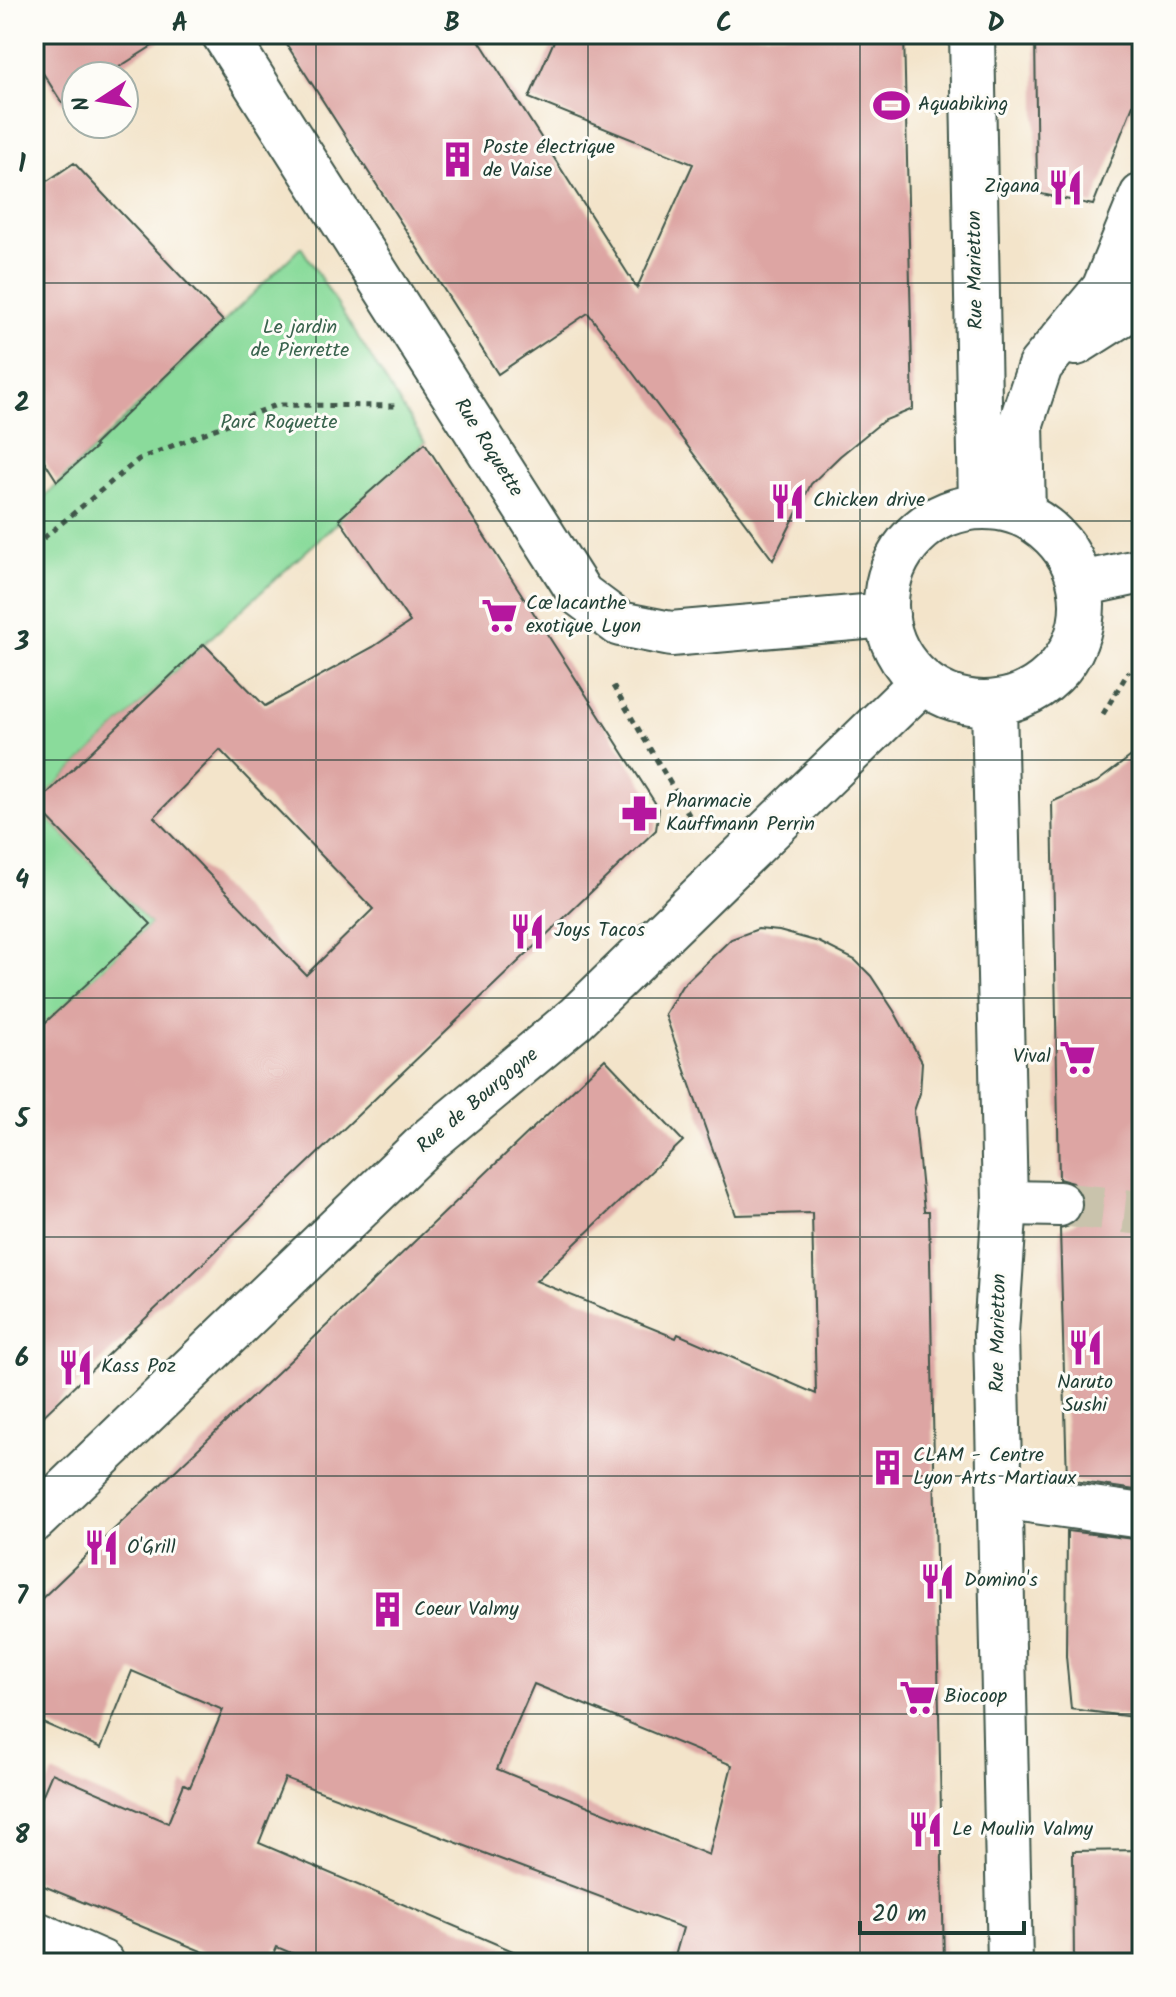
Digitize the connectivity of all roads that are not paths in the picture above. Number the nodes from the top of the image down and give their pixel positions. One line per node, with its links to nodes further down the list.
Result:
1 (224, 34): 9 (main road, Rue Roquette)
2 (972, 34): 6 (main road, Rue Marietton)
3 (1142, 196): 5 (main road)
4 (1142, 301): 5 (main road)
5 (1040, 366): 6 (main road)
6 (1002, 510): 8 (main road); 9 (main road)
7 (1142, 571): 8 (main road)
8 (1081, 584): 11 (main road)
9 (887, 615): 10 (main road)
10 (922, 682): 11 (main road); 16 (main road, Rue de Bourgogne)
11 (994, 703): 12 (main road, Rue Marietton)
12 (1005, 1203): 13 (main road); 14 (main road, Rue Marietton)
13 (1059, 1204)
14 (1000, 1496): 15 (main road); 19 (main road, Rue Marietton)
15 (1142, 1516)
16 (34, 1520)
17 (34, 1933): 18 (main road)
18 (102, 1963)
19 (1010, 1963)

